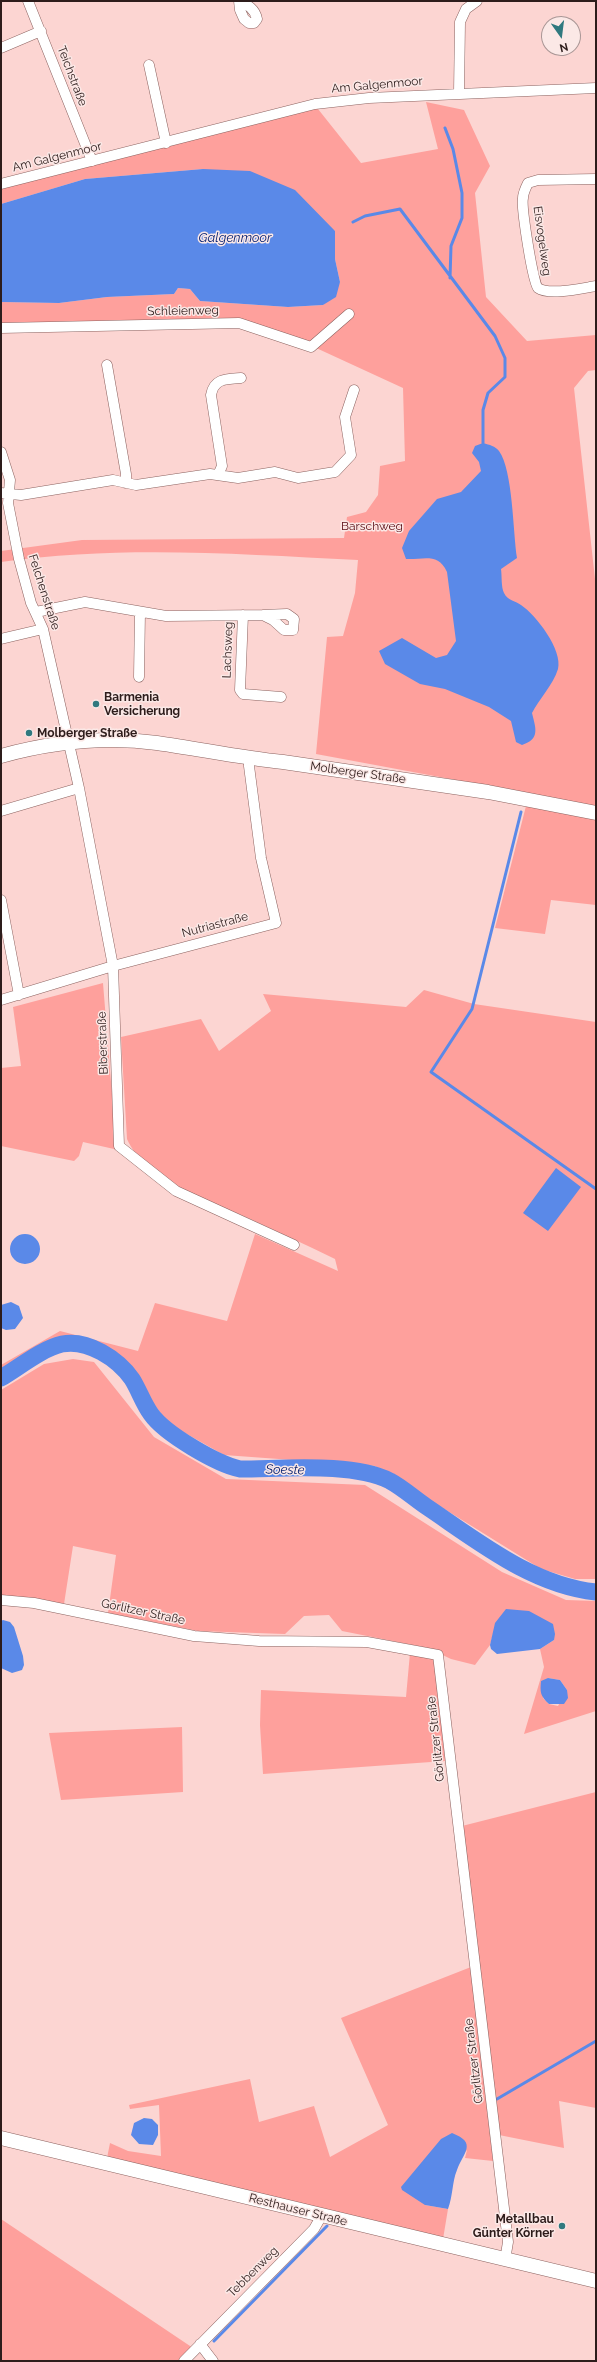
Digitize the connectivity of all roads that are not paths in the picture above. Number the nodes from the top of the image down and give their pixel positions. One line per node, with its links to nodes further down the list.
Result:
1 (28, 1): 3 (street, Teichstraße)
2 (477, 1): 7 (street)
3 (41, 31): 4 (street); 9 (street, Teichstraße)
4 (1, 48)
5 (149, 65): 8 (street)
6 (596, 88): 7 (street, Am Galgenmoor)
7 (459, 93): 8 (street, Am Galgenmoor)
8 (166, 143): 9 (street, Am Galgenmoor)
9 (92, 161): 11 (street, Am Galgenmoor)
10 (596, 179): 12 (street, Eisvogelweg)
11 (1, 184)
12 (596, 286)
13 (349, 314): 14 (street, Schleienweg)
14 (1, 328)
15 (107, 365): 20 (street)
16 (241, 378): 19 (street)
17 (354, 390): 19 (street)
18 (1, 452): 21 (street, Felchenstraße)
19 (218, 475): 20 (street)
20 (126, 483): 21 (street)
21 (5, 493): 22 (street, Felchenstraße)
22 (36, 612): 23 (street, Lachsweg); 26 (street, Felchenstraße)
23 (140, 612): 24 (street, Lachsweg); 28 (street)
24 (243, 615): 25 (street, Lachsweg); 29 (street, Lachsweg)
25 (263, 615)
26 (43, 629): 27 (street); 30 (street, Felchenstraße)
27 (1, 639)
28 (139, 677)
29 (281, 697)
30 (68, 741): 31 (street, Molberger Straße); 32 (street, Molberger Straße); 33 (street, Biberstraße)
31 (1, 756)
32 (249, 759): 35 (street, Molberger Straße); 37 (street, Nutriastraße)
33 (79, 788): 34 (street); 37 (street, Biberstraße)
34 (1, 811)
35 (596, 813)
36 (1, 900): 38 (street)
37 (113, 966): 38 (street, Nutriastraße); 40 (street, Biberstraße)
38 (18, 995): 39 (street, Nutriastraße)
39 (1, 1000)
40 (294, 1245)
41 (1, 1600): 44 (street, Görlitzer Straße)
42 (1, 2138): 43 (street, Resthauser Straße)
43 (322, 2215): 44 (street, Resthauser Straße); 46 (street, Tebbenweg)
44 (505, 2260): 45 (street, Resthauser Straße)
45 (596, 2281)
46 (200, 2344): 47 (street, Tebbenweg); 48 (street)
47 (184, 2361)
48 (213, 2361)

